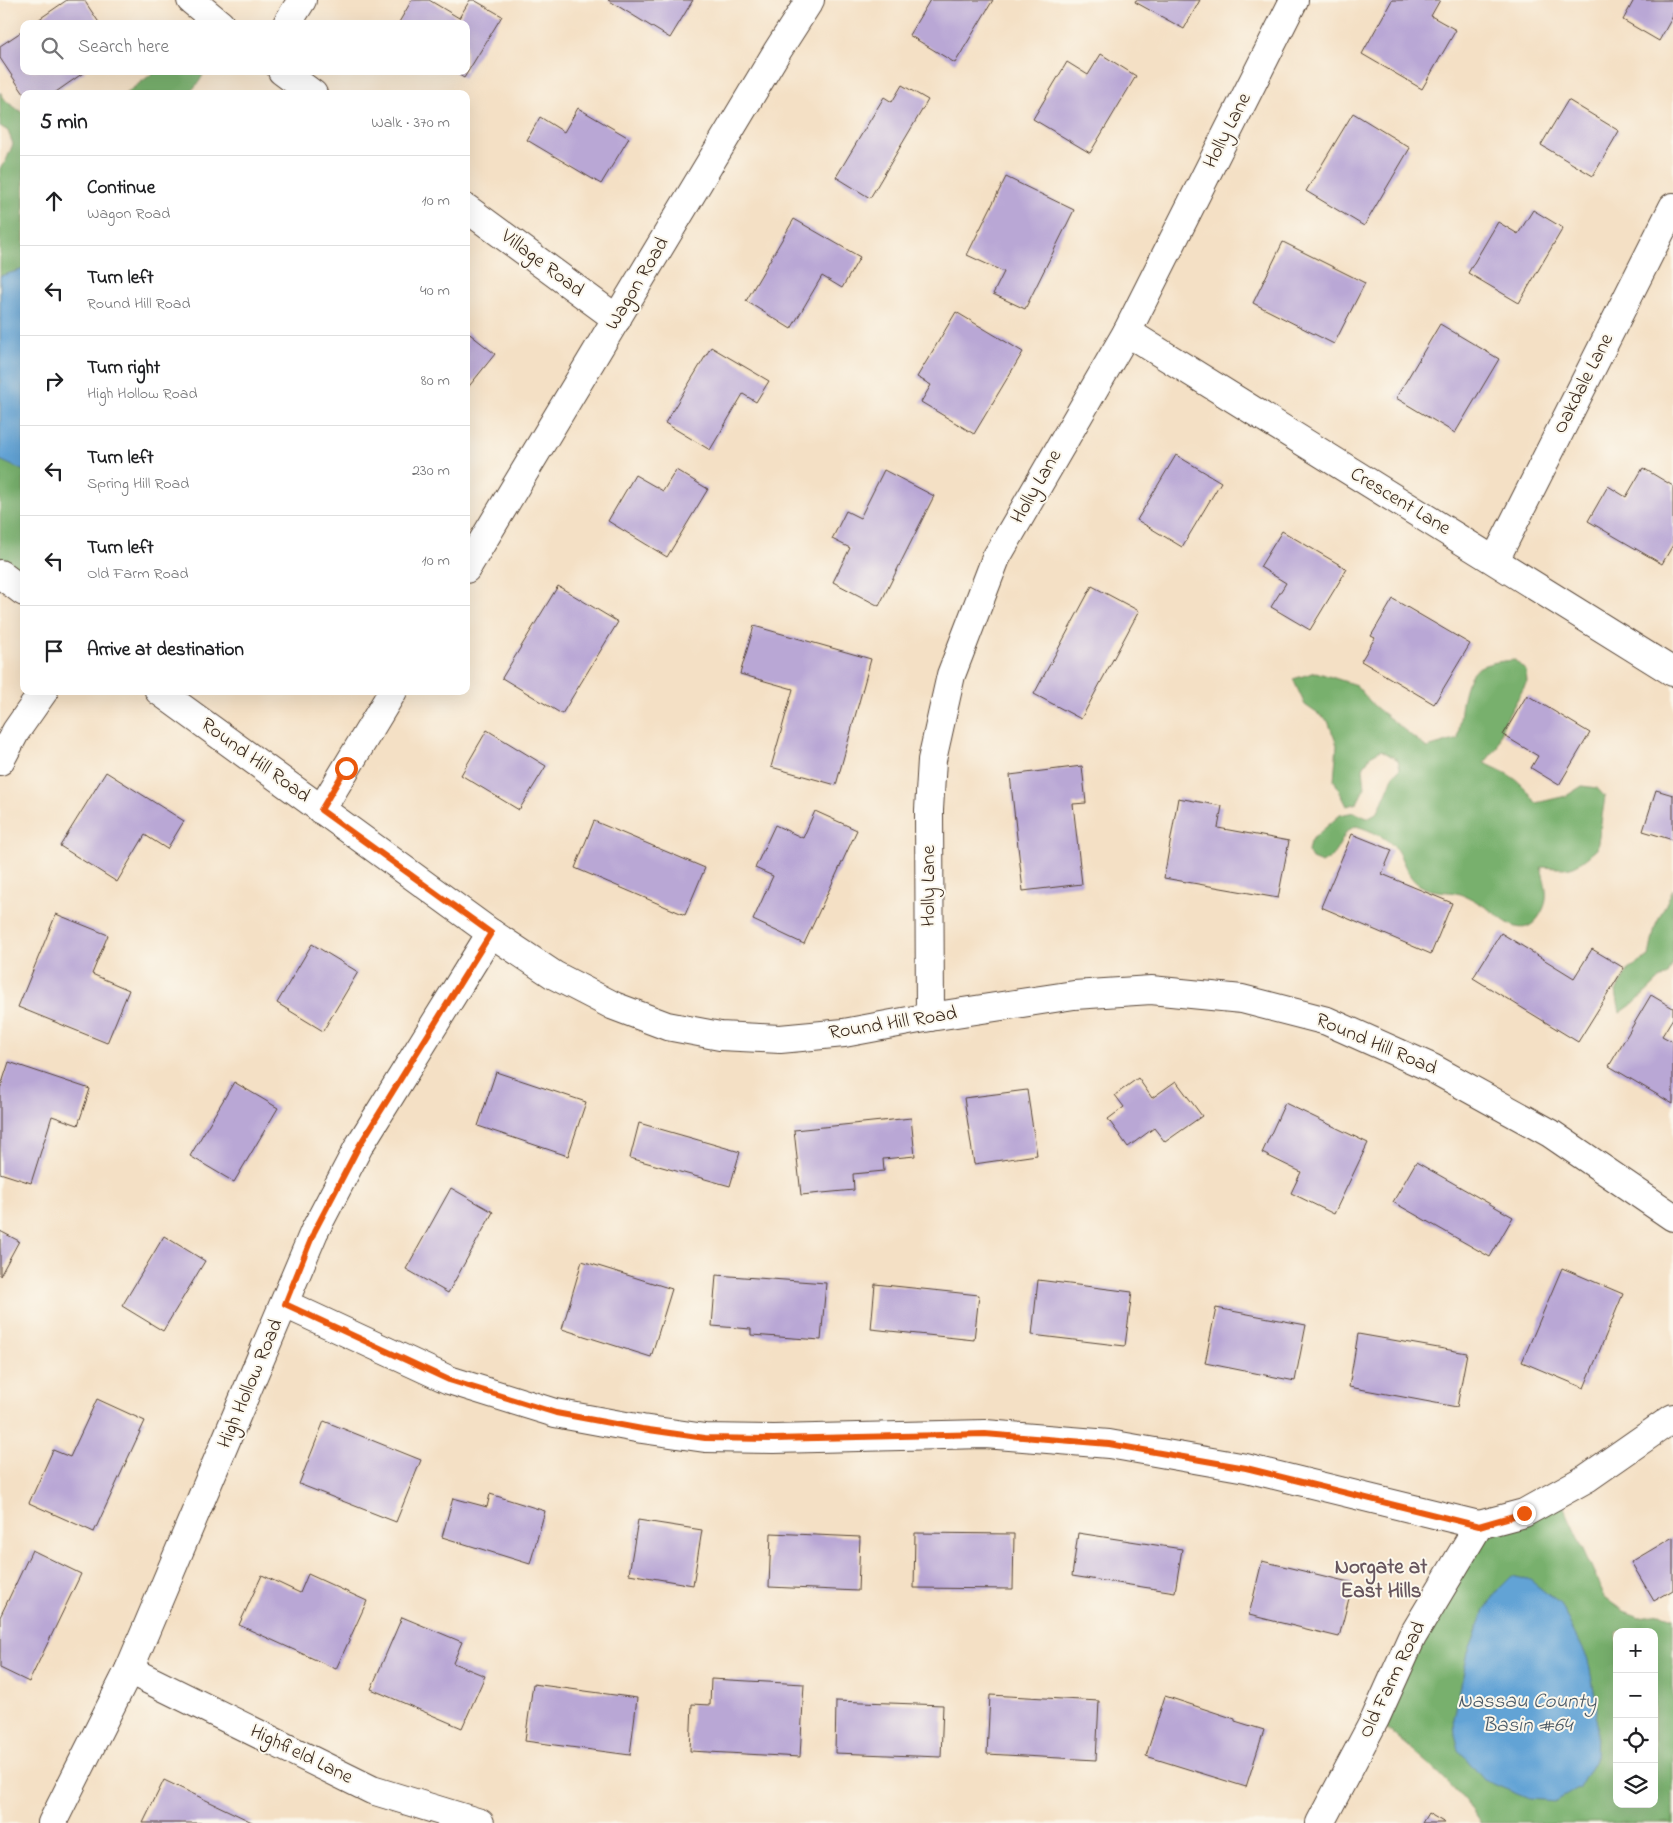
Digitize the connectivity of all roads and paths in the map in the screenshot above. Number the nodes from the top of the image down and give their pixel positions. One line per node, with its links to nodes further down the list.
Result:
1 (191, 0): 5 (street)
2 (302, 0): 6 (street)
3 (810, 0): 11 (street, Wagon Road)
4 (1294, 0): 12 (street, Holly Lane)
5 (215, 20)
6 (290, 20)
7 (287, 75): 8 (street)
8 (307, 90)
9 (1673, 207): 13 (street, Oakdale Lane)
10 (470, 211): 11 (street, Village Road)
11 (617, 319): 14 (street, Wagon Road)
12 (1127, 332): 13 (street, Crescent Lane); 24 (street, Holly Lane)
13 (1495, 560): 17 (street, Crescent Lane)
14 (470, 562)
15 (0, 574): 16 (street)
16 (20, 589)
17 (1673, 672)
18 (41, 695): 21 (street)
19 (164, 695): 22 (street, Round Hill Road)
20 (391, 695): 22 (street)
21 (0, 761)
22 (321, 810): 23 (street, Round Hill Road)
23 (491, 933): 24 (street, Round Hill Road); 26 (street, High Hollow Road)
24 (930, 1017): 25 (street, Round Hill Road)
25 (1673, 1217)
26 (285, 1304): 28 (street); 29 (street, High Hollow Road)
27 (1673, 1418): 28 (street)
28 (1479, 1526): 32 (street, Old Farm Road)
29 (130, 1670): 30 (street, High Hollow Road); 31 (street, Highfield Lane)
30 (52, 1823)
31 (480, 1823)
32 (1320, 1823)

